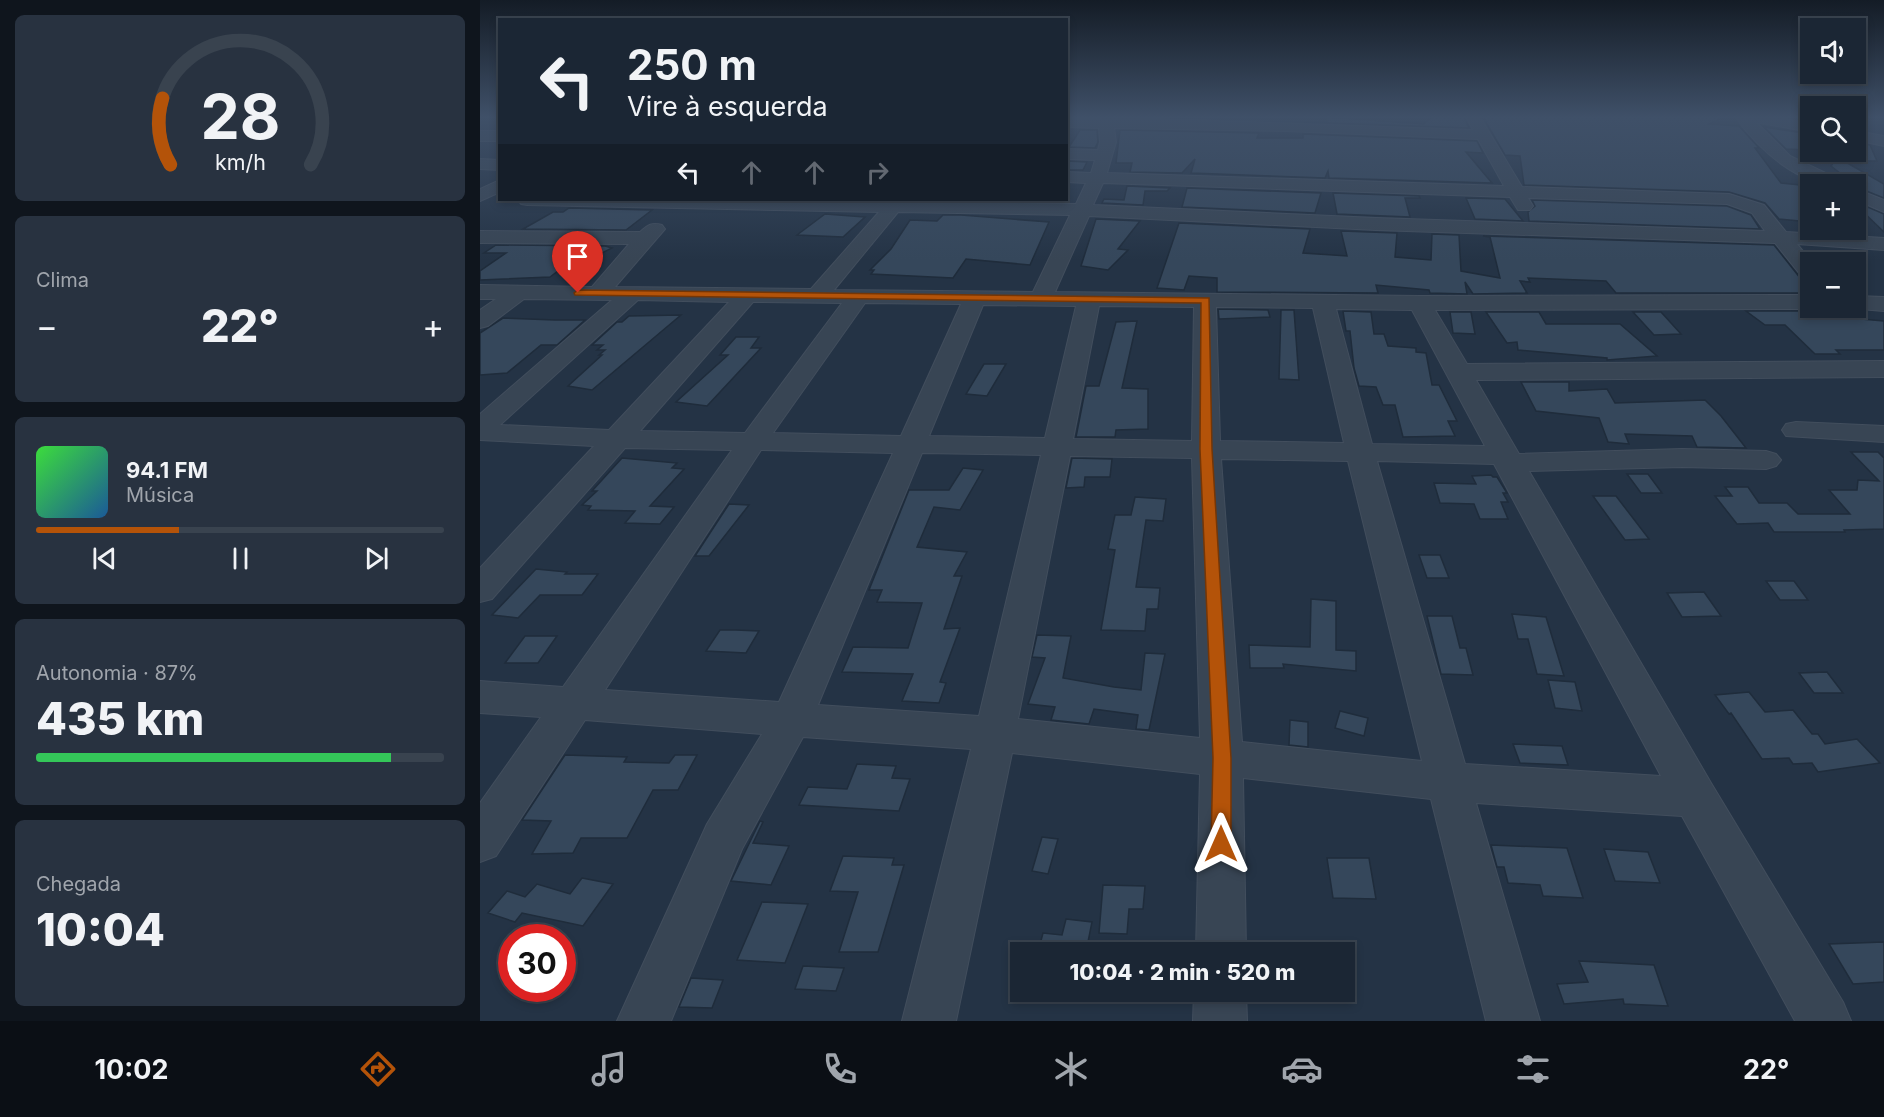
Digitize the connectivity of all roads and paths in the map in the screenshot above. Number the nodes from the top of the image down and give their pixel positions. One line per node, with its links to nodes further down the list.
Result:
1 (1102, 165): 6 (street)
2 (1500, 165): 8 (street)
3 (1795, 165): 4 (street)
4 (1814, 174)
5 (1068, 177): 6 (street)
6 (1098, 177): 8 (street); 15 (street)
7 (498, 186): 9 (street)
8 (1515, 191): 16 (street); 18 (street)
9 (480, 197): 10 (street)
10 (498, 199)
11 (1866, 199): 14 (street)
12 (681, 201): 13 (street); 19 (street)
13 (895, 204): 15 (street); 27 (street)
14 (1884, 207)
15 (1081, 210): 16 (street); 30 (street)
16 (1537, 228): 18 (street)
17 (480, 237): 19 (street)
18 (1779, 237): 20 (street); 21 (street)
19 (645, 238): 24 (street)
20 (1884, 244)
21 (1800, 262)
22 (480, 292): 23 (street)
23 (520, 292): 24 (street); 38 (street)
24 (598, 293): 25 (street)
25 (632, 294): 26 (street); 41 (street)
26 (747, 295): 27 (street); 44 (street)
27 (818, 296): 28 (street)
28 (859, 297): 29 (street); 45 (street)
29 (975, 298): 30 (street); 46 (street)
30 (1041, 299): 31 (street)
31 (1089, 299): 32 (street); 47 (street)
32 (1205, 300): 33 (street); 48 (street)
33 (1323, 302): 35 (street); 49 (street)
34 (1800, 302): 35 (street)
35 (1420, 303): 40 (street)
36 (1866, 303): 37 (street)
37 (1884, 304)
38 (480, 321)
39 (1884, 369): 40 (street)
40 (1458, 372): 50 (street)
41 (480, 430): 44 (street)
42 (1796, 430): 43 (street)
43 (1880, 438)
44 (617, 439): 45 (street); 52 (street)
45 (753, 441): 46 (street); 54 (street)
46 (911, 444): 47 (street); 55 (street)
47 (1056, 447): 48 (street); 56 (street)
48 (1206, 449): 49 (street); 57 (street)
49 (1360, 452): 50 (street); 58 (street)
50 (1506, 459): 51 (street); 59 (street)
51 (1766, 460)
52 (480, 590)
53 (480, 697): 54 (street)
54 (574, 704): 55 (street); 60 (street)
55 (792, 719): 56 (street); 63 (street)
56 (995, 734): 57 (street); 64 (street)
57 (1222, 758): 58 (street); 61 (street)
58 (1448, 782): 59 (street); 66 (street)
59 (1695, 797): 67 (street)
60 (480, 841)
61 (1221, 942)
62 (1220, 1002): 65 (street)
63 (644, 1021)
64 (929, 1021)
65 (1220, 1021)
66 (1513, 1021)
67 (1824, 1021)

